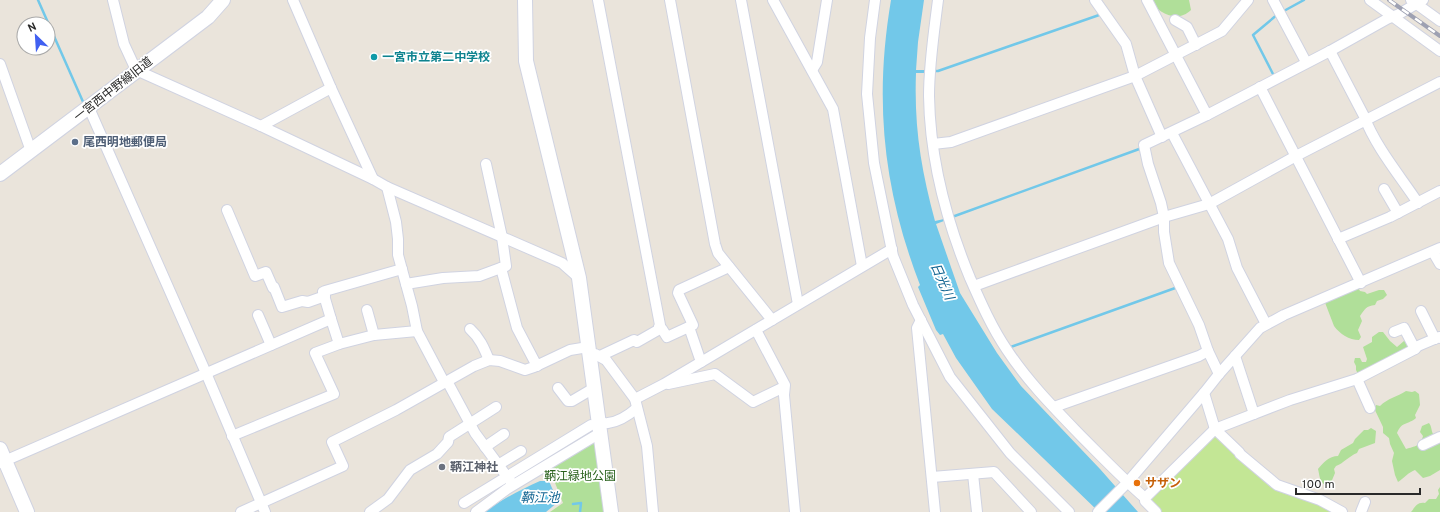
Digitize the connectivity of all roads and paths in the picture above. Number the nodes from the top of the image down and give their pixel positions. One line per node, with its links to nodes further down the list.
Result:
1 (113, 0): 27 (street)
2 (223, 0): 27 (street, 一宮西中野線旧道)
3 (294, 0): 32 (street)
4 (525, 0): 62 (street)
5 (598, 0): 75 (street)
6 (670, 0): 59 (street)
7 (741, 0): 67 (street)
8 (773, 0): 28 (street)
9 (827, 0): 28 (street)
10 (875, 0): 55 (street)
11 (938, 0): 39 (street)
12 (1095, 0): 29 (street)
13 (1147, 0): 24 (street)
14 (1247, 0): 21 (street)
15 (1274, 0): 25 (street)
16 (1370, 0): 18 (street)
17 (1417, 1): 18 (street); 20 (street)
18 (1393, 16): 22 (street); 23 (street)
19 (1175, 20): 21 (street)
20 (1440, 21)
21 (1196, 45): 24 (street)
22 (1330, 51): 25 (street); 35 (street)
23 (1440, 51)
24 (1176, 55): 29 (street); 34 (street)
25 (1306, 62): 31 (street)
26 (0, 64): 40 (street)
27 (136, 70): 33 (street, 一宮西中野線旧道); 36 (street)
28 (812, 70): 58 (street)
29 (1135, 76): 38 (street); 39 (street)
30 (1440, 82): 35 (street)
31 (1260, 87): 34 (street); 41 (street)
32 (331, 88): 36 (street); 44 (street)
33 (89, 108): 40 (street, 一宮西中野線旧道); 92 (street)
34 (1207, 115): 37 (street)
35 (1366, 121): 41 (street); 48 (street)
36 (261, 126): 44 (street)
37 (1172, 133): 38 (street); 49 (street)
38 (1162, 138): 52 (street)
39 (933, 144): 65 (street)
40 (32, 152): 43 (street, 一宮西中野線旧道)
41 (1296, 156): 49 (street); 54 (street)
42 (486, 164): 53 (street)
43 (0, 174)
44 (373, 179): 45 (street)
45 (387, 187): 53 (street); 61 (street)
46 (1384, 189): 51 (street)
47 (1440, 191): 48 (street)
48 (1418, 203): 51 (street)
49 (1209, 204): 52 (street); 74 (street)
50 (227, 210): 66 (street)
51 (1398, 213): 54 (street)
52 (1164, 217): 65 (street); 86 (street)
53 (502, 237): 60 (street); 62 (street)
54 (1338, 239): 63 (street)
55 (892, 249): 58 (street); 73 (street)
56 (1436, 250): 57 (street); 63 (street)
57 (1440, 264)
58 (862, 266): 67 (street)
59 (729, 267): 72 (street); 76 (street)
60 (501, 268): 64 (street); 91 (street)
61 (402, 269): 64 (street); 66 (street)
62 (578, 278): 87 (street)
63 (1360, 282): 74 (street)
64 (406, 284): 79 (street)
65 (974, 286): 104 (street)
66 (325, 296): 71 (street)
67 (798, 304): 72 (street)
68 (367, 310): 81 (street)
69 (1421, 311): 82 (street)
70 (258, 315): 84 (street)
71 (331, 319): 83 (street); 84 (street)
72 (772, 320): 78 (street)
73 (921, 320): 120 (street); 137 (street)
74 (1266, 324): 88 (street)
75 (659, 327): 76 (street); 87 (street)
76 (689, 327): 90 (street)
77 (470, 329): 89 (street)
78 (756, 330): 90 (street); 98 (street)
79 (417, 331): 81 (street); 96 (street)
80 (1394, 332): 85 (street)
81 (374, 335): 83 (street)
82 (1439, 337): 85 (street)
83 (339, 344): 111 (street)
84 (271, 345): 92 (street)
85 (1415, 349): 95 (street)
86 (1208, 351): 94 (street); 104 (street)
87 (592, 352): 91 (street); 100 (street); 102 (street)
88 (1235, 356): 94 (street); 106 (street)
89 (489, 360): 91 (street); 96 (street)
90 (704, 361): 93 (street); 97 (street)
91 (537, 366)
92 (206, 373): 111 (street); 116 (street)
93 (714, 374): 97 (street); 98 (street)
94 (1219, 374): 101 (street)
95 (1357, 379): 105 (street); 106 (street)
96 (446, 382): 107 (street); 126 (street)
97 (664, 384): 102 (street)
98 (784, 387): 133 (street)
99 (558, 388): 100 (street)
100 (594, 388): 108 (street)
101 (1204, 393): 109 (street); 121 (street)
102 (636, 403): 108 (street); 132 (street)
103 (496, 407): 107 (street)
104 (1054, 407): 121 (street)
105 (1370, 408)
106 (1254, 414): 109 (street)
107 (470, 423): 114 (street); 129 (street)
108 (597, 426): 119 (street); 122 (street); 131 (street)
109 (1216, 429): 123 (street); 140 (street)
110 (504, 434): 114 (street)
111 (232, 436): 126 (street)
112 (1440, 437): 113 (street)
113 (1423, 445)
114 (485, 447): 117 (street)
115 (521, 452): 117 (street)
116 (2, 458): 127 (street)
117 (498, 465): 119 (street)
118 (973, 474): 120 (street); 135 (street); 136 (street)
119 (507, 477): 122 (street); 125 (street)
120 (932, 477): 134 (street)
121 (1127, 483): 123 (street); 138 (street)
122 (513, 486): 130 (street)
123 (1146, 498): 139 (street)
124 (1365, 502): 141 (street)
125 (464, 503)
126 (263, 508): 128 (street)
127 (27, 512)
128 (241, 512)
129 (370, 512)
130 (476, 512)
131 (611, 512)
132 (653, 512)
133 (795, 512)
134 (935, 512)
135 (976, 512)
136 (1030, 512)
137 (1069, 512)
138 (1098, 512)
139 (1156, 512)
140 (1342, 512)
141 (1361, 512)

